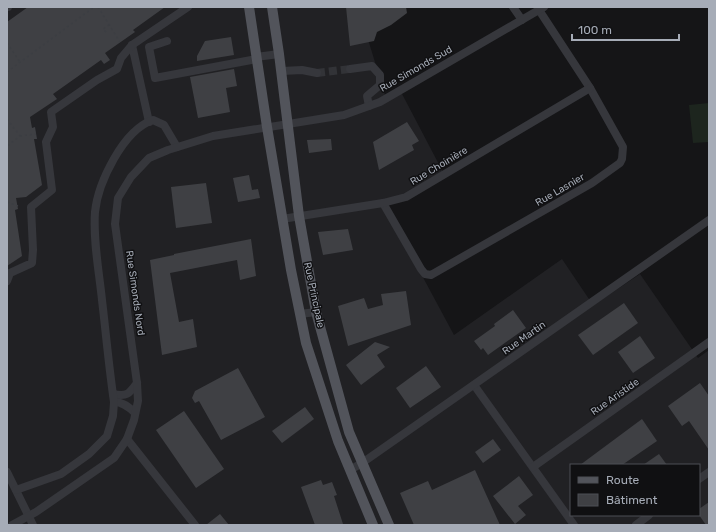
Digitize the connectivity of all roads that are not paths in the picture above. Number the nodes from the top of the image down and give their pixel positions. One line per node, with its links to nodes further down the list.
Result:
1 (188, 7): 8 (street)
2 (249, 7): 10 (main road, Rue Principale)
3 (272, 7): 9 (main road, Rue Principale)
4 (513, 7): 6 (street)
5 (542, 8): 6 (street, Rue Simonds Sud); 14 (street, Rue Lasnier)
6 (522, 20): 15 (street, Rue Simonds Sud)
7 (167, 41): 10 (street)
8 (132, 46): 16 (street); 24 (street)
9 (279, 54): 10 (street); 12 (main road, Rue Principale)
10 (257, 58): 18 (main road, Rue Principale)
11 (350, 69): 15 (street)
12 (282, 71): 13 (street); 17 (main road, Rue Principale)
13 (317, 73)
14 (590, 88): 20 (street, Rue Choinière); 20 (street, Rue Lasnier)
15 (369, 106): 17 (street, Rue Simonds Sud)
16 (149, 122): 19 (street); 30 (street)
17 (288, 124): 18 (street, Rue Simonds Nord); 21 (main road, Rue Principale)
18 (267, 127): 19 (street, Rue Simonds Nord); 22 (main road, Rue Principale)
19 (177, 147): 28 (street, Rue Simonds Nord)
20 (383, 203): 21 (street, Rue Choinière)
21 (299, 216): 22 (street, Rue Choinière); 25 (main road, Rue Principale)
22 (282, 219): 26 (main road, Rue Principale)
23 (709, 220): 29 (street, Rue Martin)
24 (7, 281)
25 (316, 312): 26 (street); 33 (main road, Rue Principale)
26 (300, 314): 35 (main road, Rue Principale)
27 (709, 342): 34 (street, Rue Aristide)
28 (137, 383): 30 (street); 31 (street, Rue Simonds Nord)
29 (474, 385): 33 (street, Rue Martin); 34 (street)
30 (114, 398): 31 (street); 39 (street)
31 (135, 413): 32 (street, Rue Simonds Nord)
32 (127, 439): 40 (street, Rue Simonds Nord); 44 (street)
33 (362, 463): 35 (street, Rue Martin); 46 (main road, Rue Principale)
34 (533, 467): 47 (street)
35 (350, 470): 45 (main road, Rue Principale)
36 (7, 472): 39 (street)
37 (709, 472): 38 (street)
38 (700, 478)
39 (16, 490): 40 (street)
40 (29, 516): 42 (street, Rue Simonds Nord); 43 (street)
41 (649, 516): 48 (street)
42 (12, 525)
43 (33, 525)
44 (195, 525)
45 (373, 525)
46 (389, 525)
47 (574, 525)
48 (636, 525)

